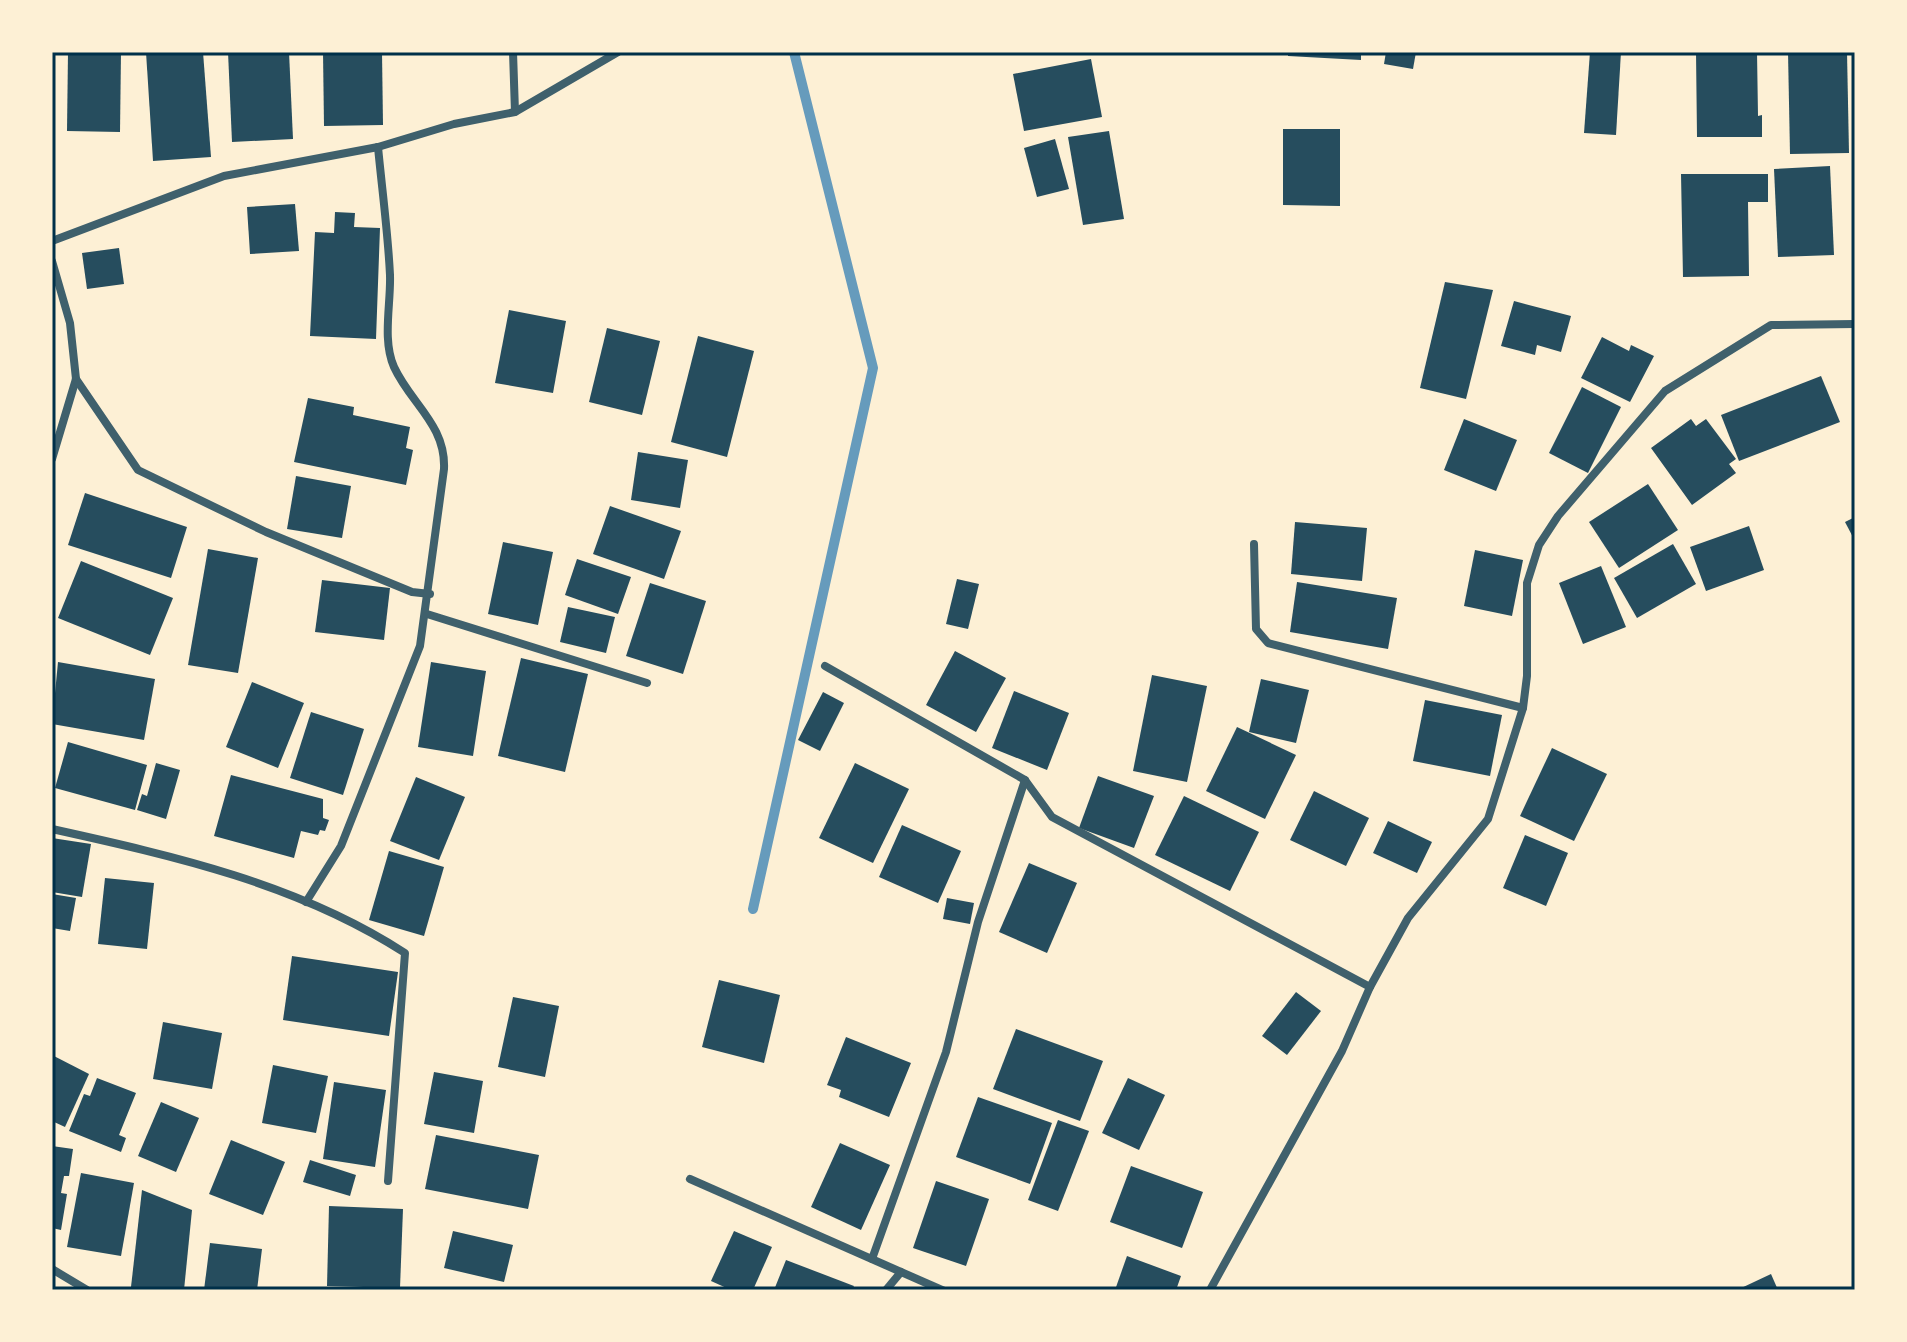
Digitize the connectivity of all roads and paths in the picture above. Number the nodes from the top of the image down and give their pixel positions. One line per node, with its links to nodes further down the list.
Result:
1 (513, 52): 3 (street)
2 (618, 52): 3 (street)
3 (515, 112): 4 (street)
4 (378, 147): 5 (street); 11 (street)
5 (52, 241)
6 (52, 261): 8 (street)
7 (1855, 324): 15 (street)
8 (76, 379): 9 (street); 11 (street)
9 (52, 459)
10 (1254, 544): 15 (street)
11 (430, 594): 12 (street)
12 (427, 614): 14 (street); 18 (street)
13 (825, 666): 16 (street)
14 (647, 683)
15 (1523, 708): 19 (street)
16 (1025, 780): 19 (street); 22 (street)
17 (52, 829): 18 (street)
18 (306, 902): 21 (street)
19 (1370, 987): 28 (street)
20 (690, 1179): 22 (street)
21 (388, 1181)
22 (872, 1259): 24 (street)
23 (52, 1269): 25 (street)
24 (901, 1272): 26 (street); 27 (street)
25 (87, 1290)
26 (886, 1290)
27 (942, 1290)
28 (1210, 1290)

